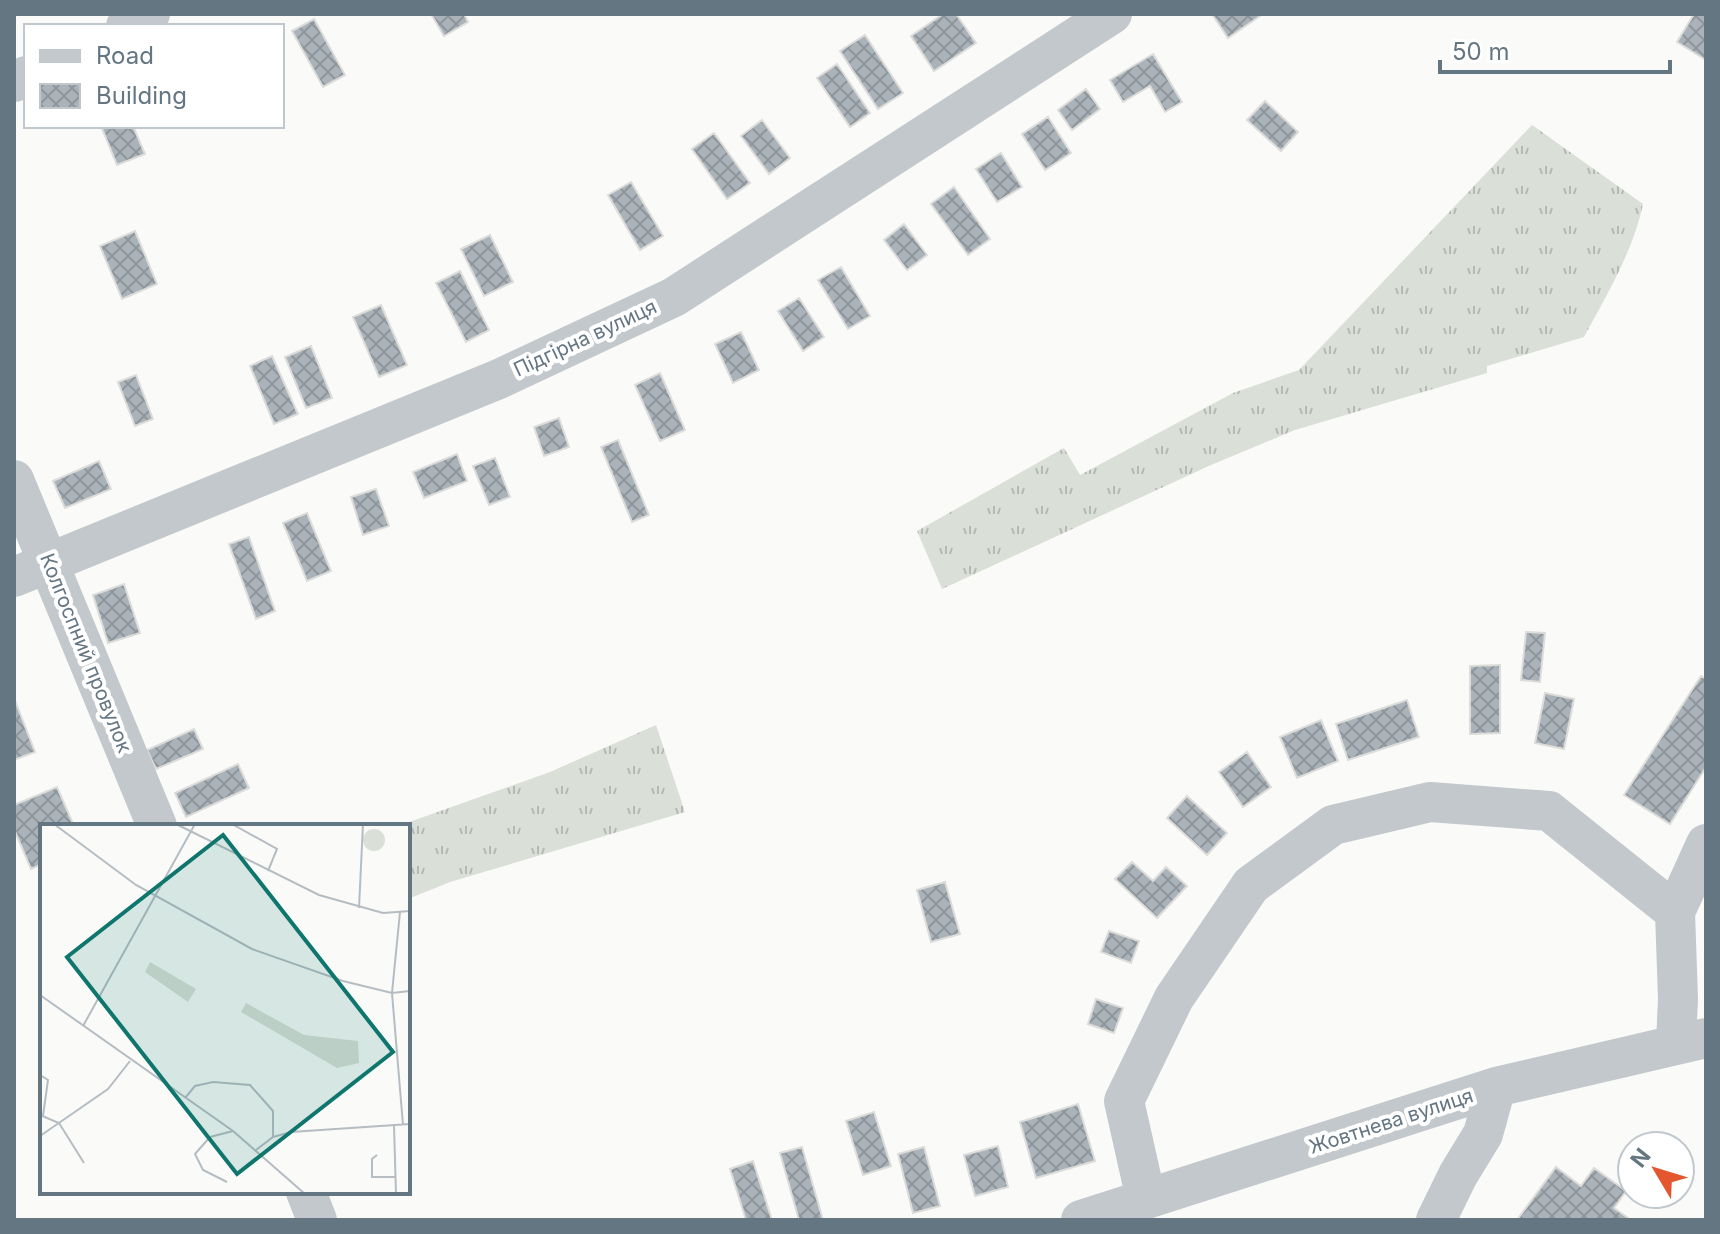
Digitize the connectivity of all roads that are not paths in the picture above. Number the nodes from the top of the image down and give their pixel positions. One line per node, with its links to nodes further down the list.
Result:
1 (150, 14): 3 (street)
2 (1112, 14): 5 (street, Підгірна вулиця)
3 (130, 24)
4 (14, 480): 5 (street, Колгоспний провулок)
5 (32, 570): 6 (street, Колгоспний провулок)
6 (156, 824)
7 (1706, 844): 8 (street)
8 (1675, 912): 9 (street); 12 (street)
9 (1691, 1040): 10 (street, Жовтнева вулиця)
10 (1496, 1087): 12 (street, Жовтнева вулиця); 15 (street)
11 (307, 1194): 13 (street)
12 (1146, 1199): 14 (street, Жовтнева вулиця)
13 (317, 1220)
14 (1081, 1220)
15 (1436, 1220)

